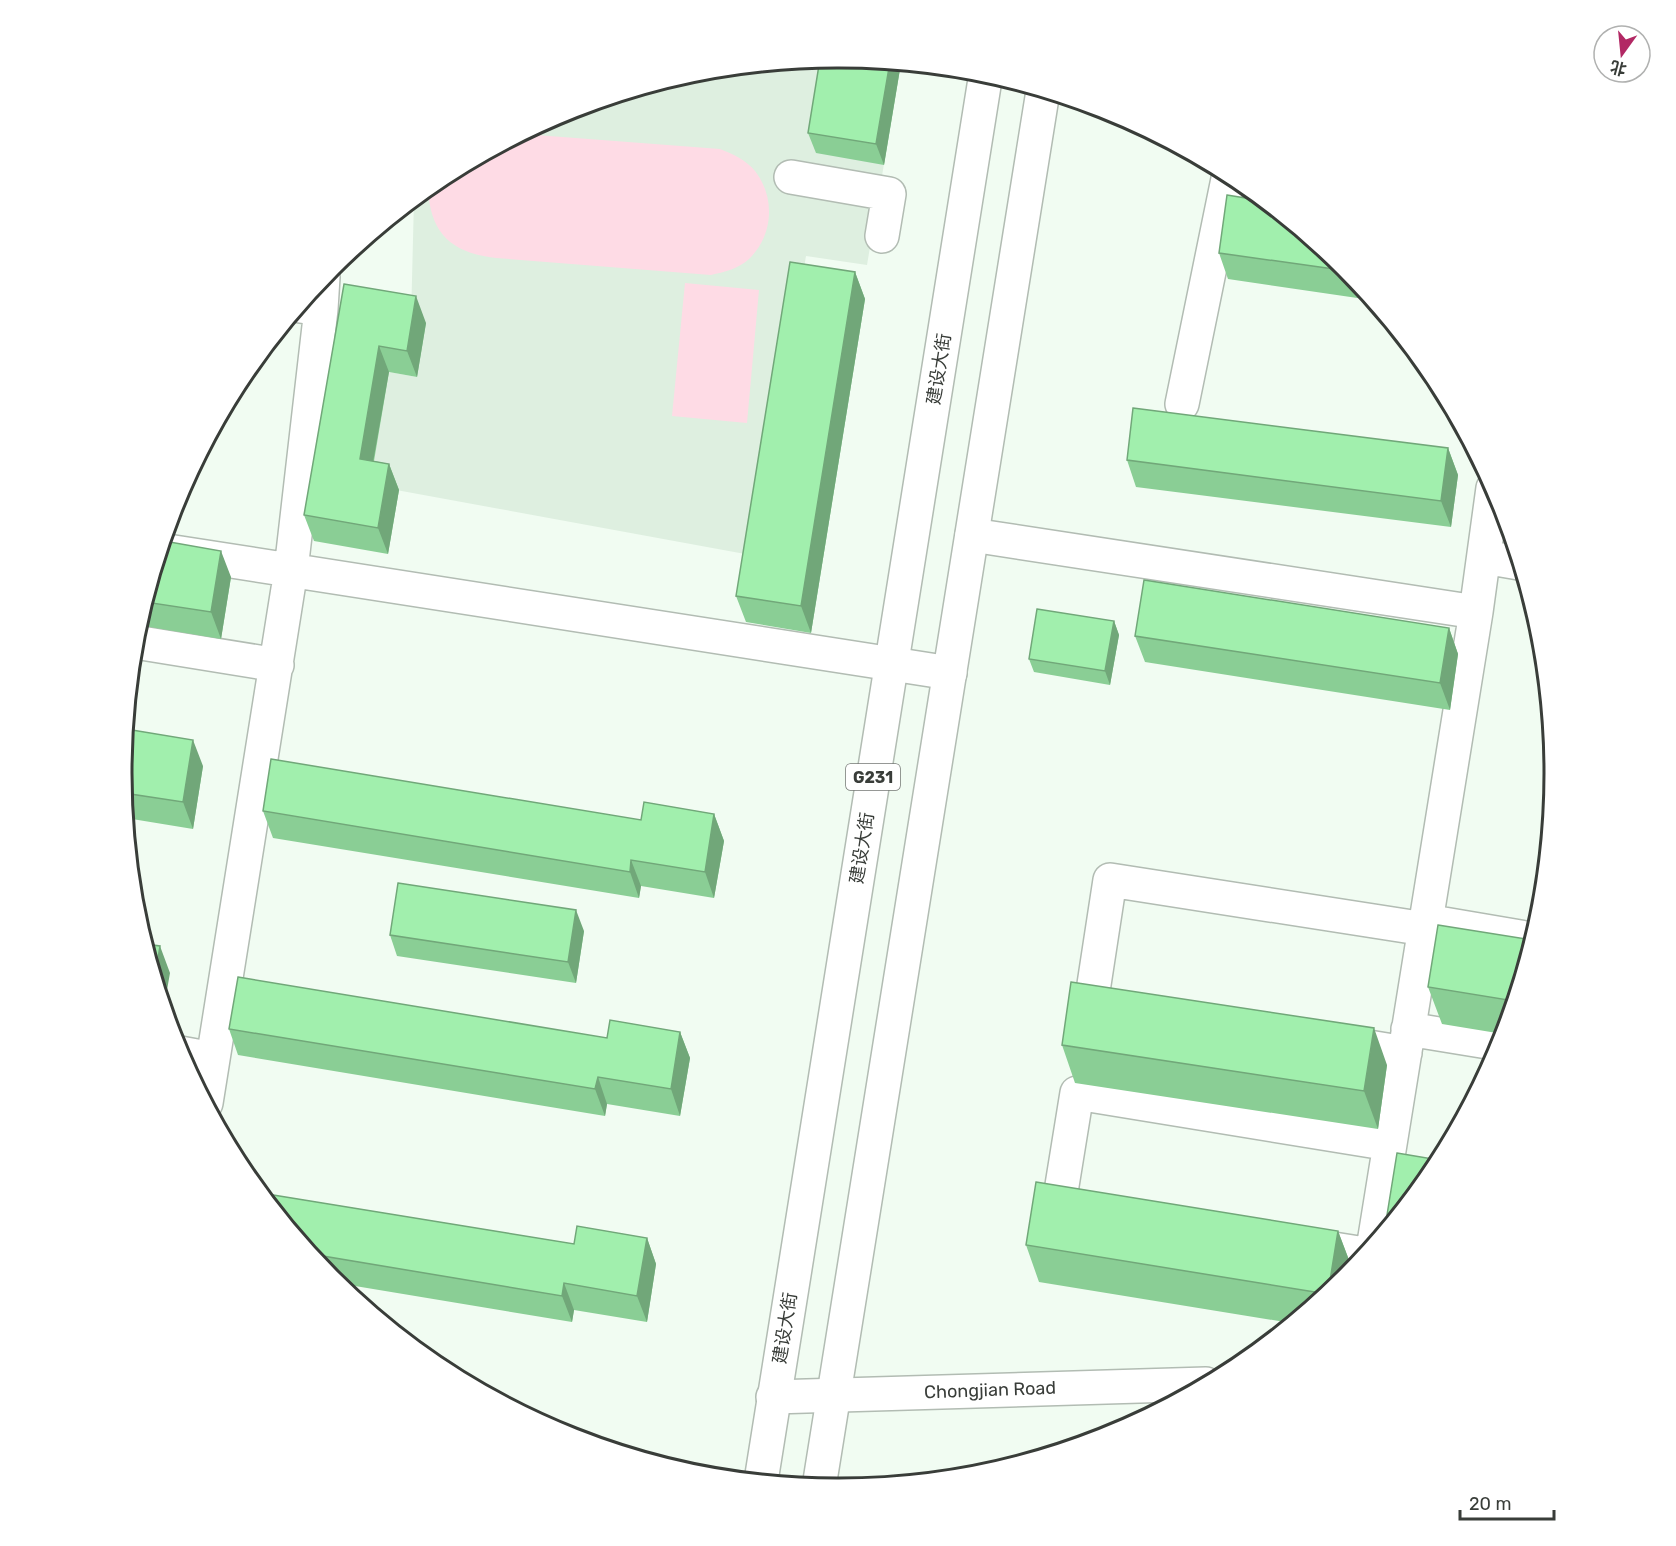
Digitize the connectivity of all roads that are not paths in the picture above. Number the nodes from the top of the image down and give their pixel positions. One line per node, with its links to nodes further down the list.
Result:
1 (984, 83): 16 (main road, 建设大街 / G231)
2 (1042, 98): 9 (main road)
3 (791, 177): 5 (main road)
4 (1227, 184): 7 (main road)
5 (882, 236)
6 (310, 308): 13 (main road)
7 (1182, 404)
8 (1491, 505): 11 (main road)
9 (972, 535): 14 (main road); 18 (main road)
10 (168, 551): 13 (main road)
11 (1484, 557): 12 (main road); 14 (main road)
12 (1511, 562)
13 (291, 570): 16 (main road); 17 (main road)
14 (1476, 612): 19 (main road)
15 (145, 644): 17 (main road)
16 (891, 664): 18 (main road); 36 (main road, 建设大街 / G231)
17 (276, 665): 26 (main road)
18 (950, 673): 35 (main road)
19 (1425, 925): 20 (main road); 21 (main road); 23 (main road)
20 (1523, 938)
21 (1149, 1013)
22 (1312, 1038): 23 (main road)
23 (1407, 1041): 24 (main road); 28 (main road)
24 (1490, 1044)
25 (191, 1055): 26 (main road)
26 (213, 1059): 27 (main road)
27 (208, 1091)
28 (1388, 1156): 29 (main road); 30 (main road); 31 (main road)
29 (1419, 1173)
30 (1118, 1214)
31 (1376, 1228)
32 (1271, 1239): 33 (main road)
33 (1355, 1252)
34 (1190, 1384): 35 (main road, Chongjian Road)
35 (833, 1395): 36 (main road, Chongjian Road); 38 (main road)
36 (774, 1397): 37 (main road, 建设大街 / G231)
37 (762, 1474)
38 (820, 1478)

